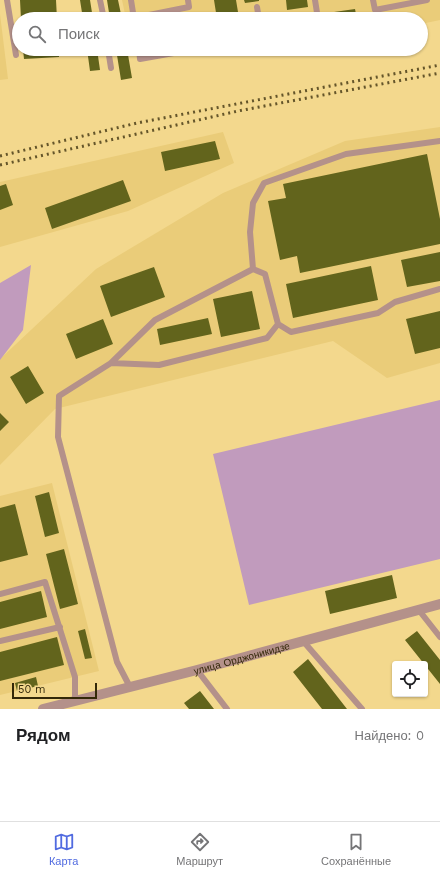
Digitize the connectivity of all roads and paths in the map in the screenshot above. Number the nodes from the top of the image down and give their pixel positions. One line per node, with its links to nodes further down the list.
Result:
1 (7, 0): 14 (lane)
2 (100, 0): 9 (lane)
3 (131, 0): 10 (lane)
4 (188, 0): 11 (lane)
5 (315, 0): 13 (lane)
6 (373, 0): 7 (lane)
7 (427, 0)
8 (257, 7): 12 (lane)
9 (103, 12)
10 (133, 12)
11 (164, 12)
12 (258, 12)
13 (317, 12)
14 (12, 31)
15 (109, 56): 18 (lane)
16 (140, 56): 17 (lane)
17 (157, 56)
18 (112, 68)
19 (440, 141): 20 (lane)
20 (253, 269): 22 (lane); 23 (lane)
21 (440, 289): 22 (lane)
22 (278, 324): 23 (lane)
23 (110, 363): 32 (lane)
24 (0, 594): 27 (lane)
25 (440, 604): 26 (street, улица Орджоникидзе)
26 (418, 609): 28 (lane); 30 (street, улица Орджоникидзе)
27 (60, 627): 29 (lane); 33 (lane)
28 (440, 637)
29 (0, 641)
30 (303, 641): 31 (street, улица Орджоникидзе); 36 (lane)
31 (197, 670): 32 (street, улица Орджоникидзе); 35 (lane)
32 (130, 687): 33 (street, улица Орджоникидзе)
33 (75, 701): 34 (street, улица Орджоникидзе)
34 (43, 709)
35 (227, 709)
36 (362, 709)

